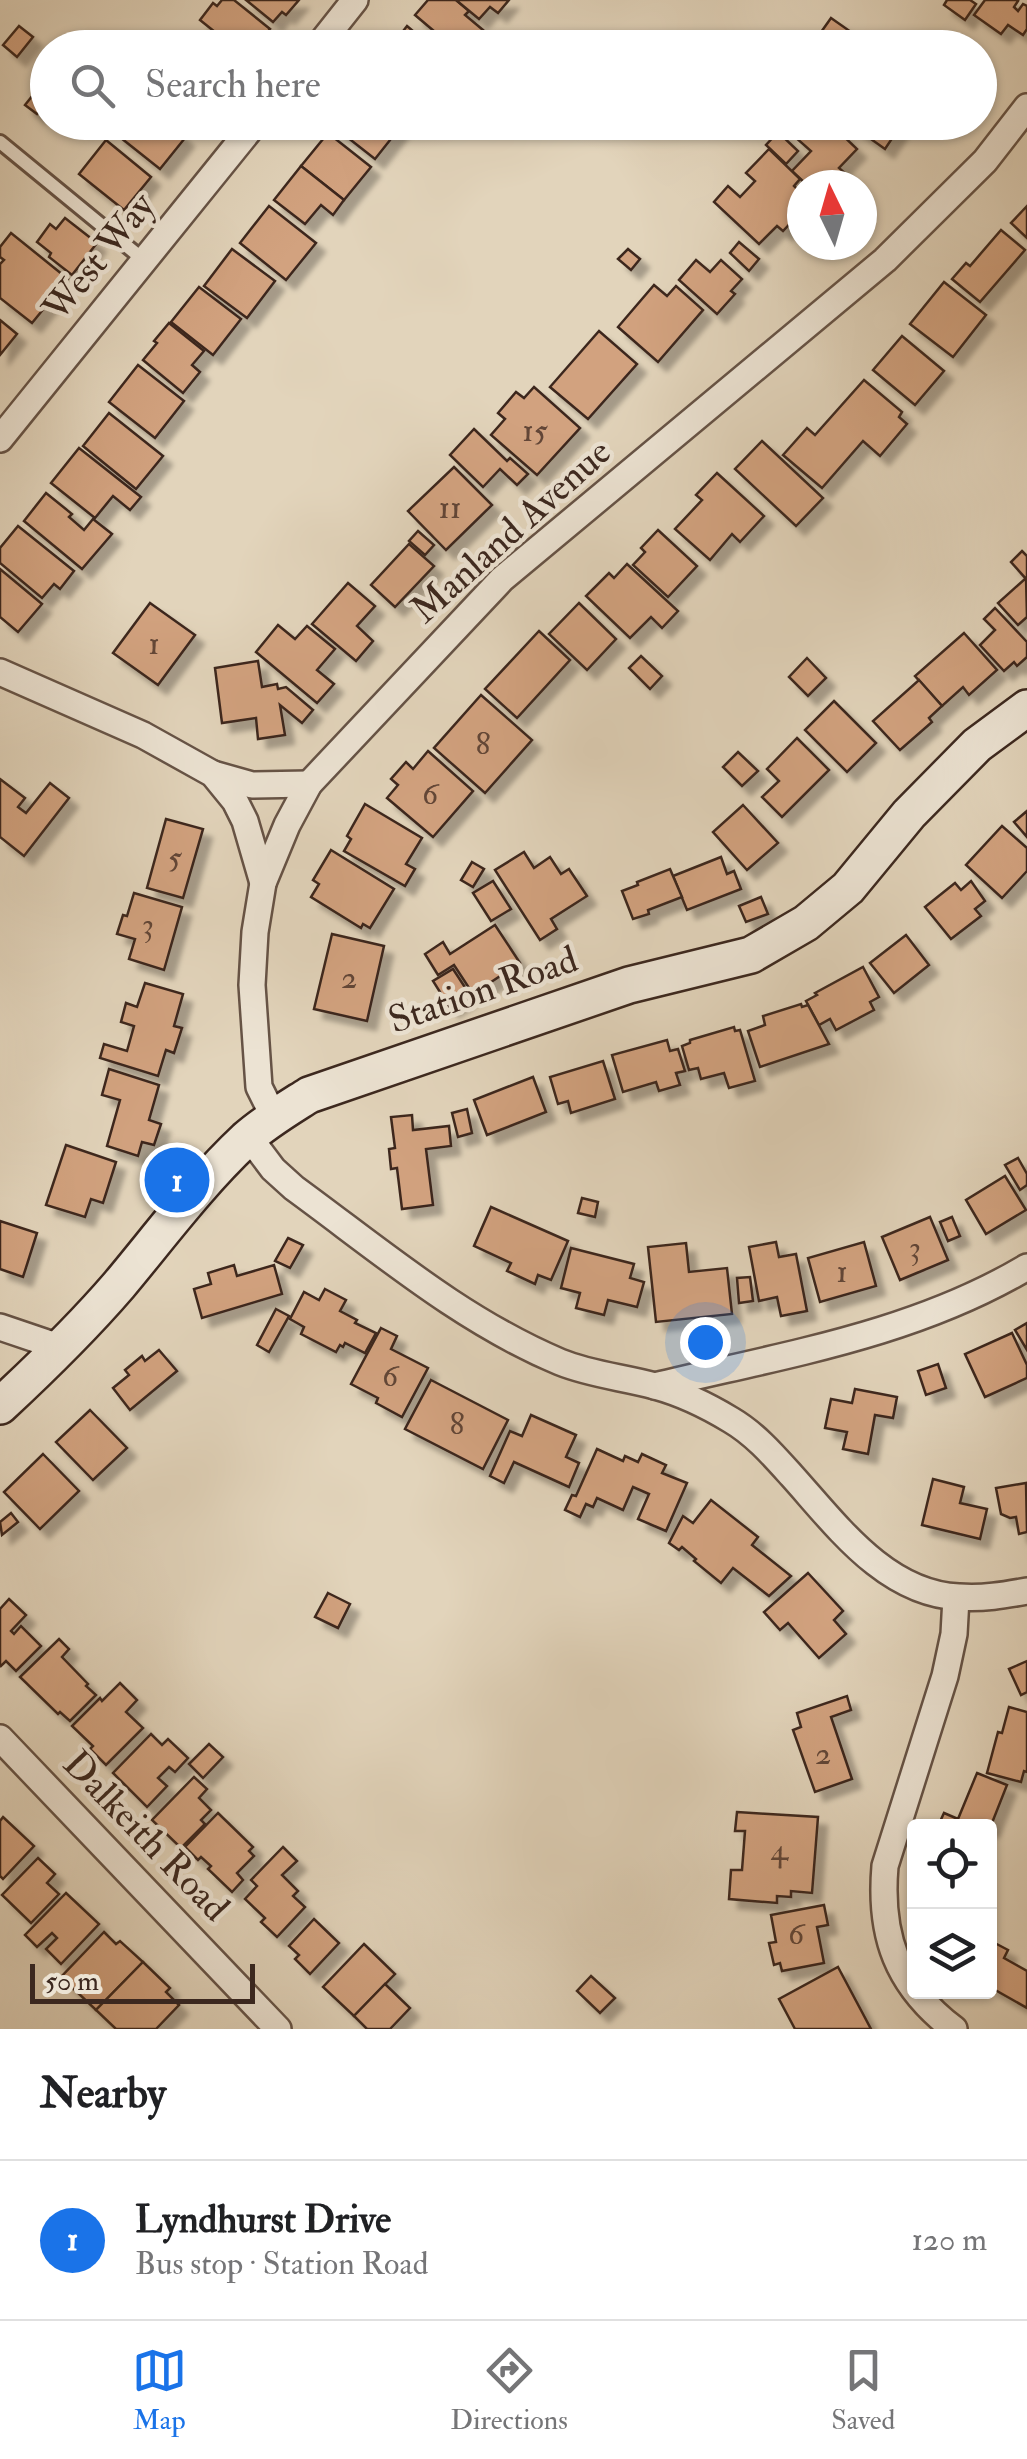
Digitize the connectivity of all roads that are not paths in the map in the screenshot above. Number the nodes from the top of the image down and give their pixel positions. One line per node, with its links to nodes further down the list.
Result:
1 (355, 0): 2 (street)
2 (331, 30)
3 (1027, 107): 11 (street, Manland Avenue)
4 (242, 140): 6 (street, West Way)
5 (0, 142): 6 (lane)
6 (145, 261): 7 (street, West Way)
7 (0, 439)
8 (0, 672): 10 (street)
9 (1027, 708): 13 (main road, Station Road)
10 (213, 774): 11 (street); 12 (street)
11 (309, 784): 12 (street, Manland Avenue)
12 (262, 883): 13 (street, Manland Avenue)
13 (262, 1127): 16 (main road, Station Road); 17 (street, Manland Avenue)
14 (1027, 1267): 17 (street)
15 (0, 1327): 16 (street)
16 (62, 1348): 18 (main road, Station Road)
17 (655, 1386): 20 (street)
18 (0, 1406)
19 (1027, 1591): 20 (street)
20 (956, 1598): 23 (street)
21 (0, 1738): 22 (street, Dalkeith Road)
22 (278, 2029)
23 (954, 2029)

